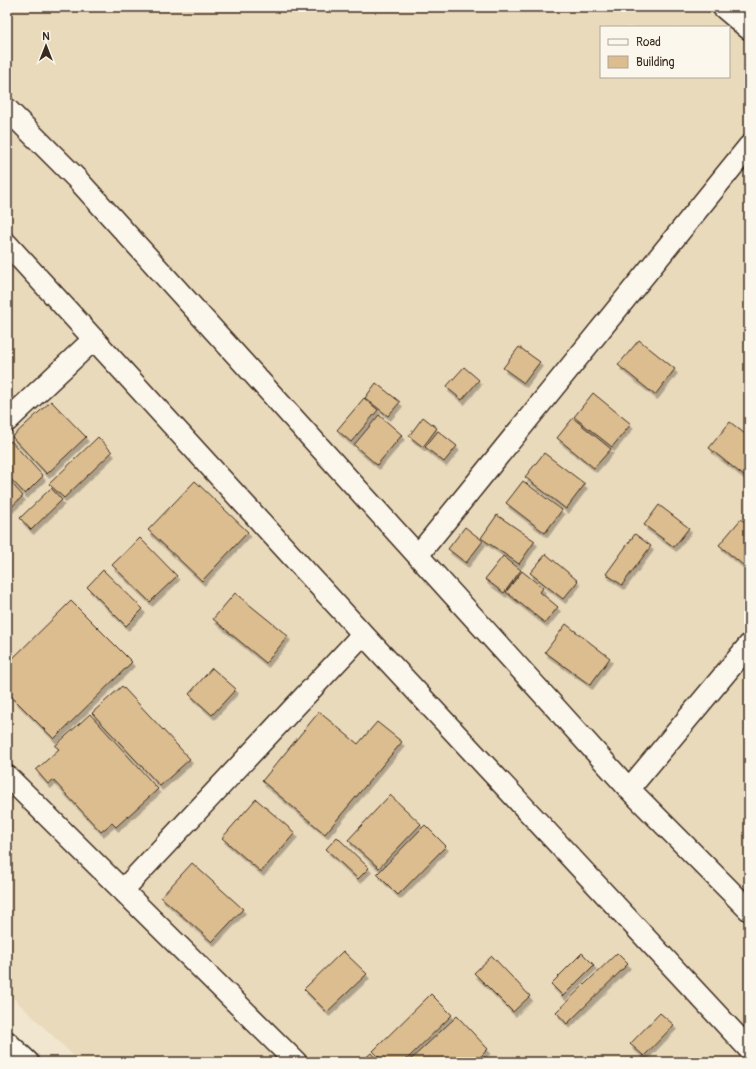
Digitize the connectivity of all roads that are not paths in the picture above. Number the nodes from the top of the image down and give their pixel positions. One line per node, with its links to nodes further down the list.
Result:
1 (723, 7): 2 (street)
2 (749, 29)
3 (7, 109): 8 (street)
4 (749, 146): 8 (street)
5 (7, 244): 6 (street)
6 (94, 339): 7 (street); 9 (street)
7 (7, 421)
8 (418, 555): 12 (street)
9 (363, 634): 13 (street); 16 (street)
10 (749, 645): 12 (street)
11 (7, 776): 13 (street)
12 (629, 789): 14 (street)
13 (123, 890): 18 (street)
14 (749, 910)
15 (7, 1042): 17 (street)
16 (749, 1049)
17 (24, 1060)
18 (296, 1062)

